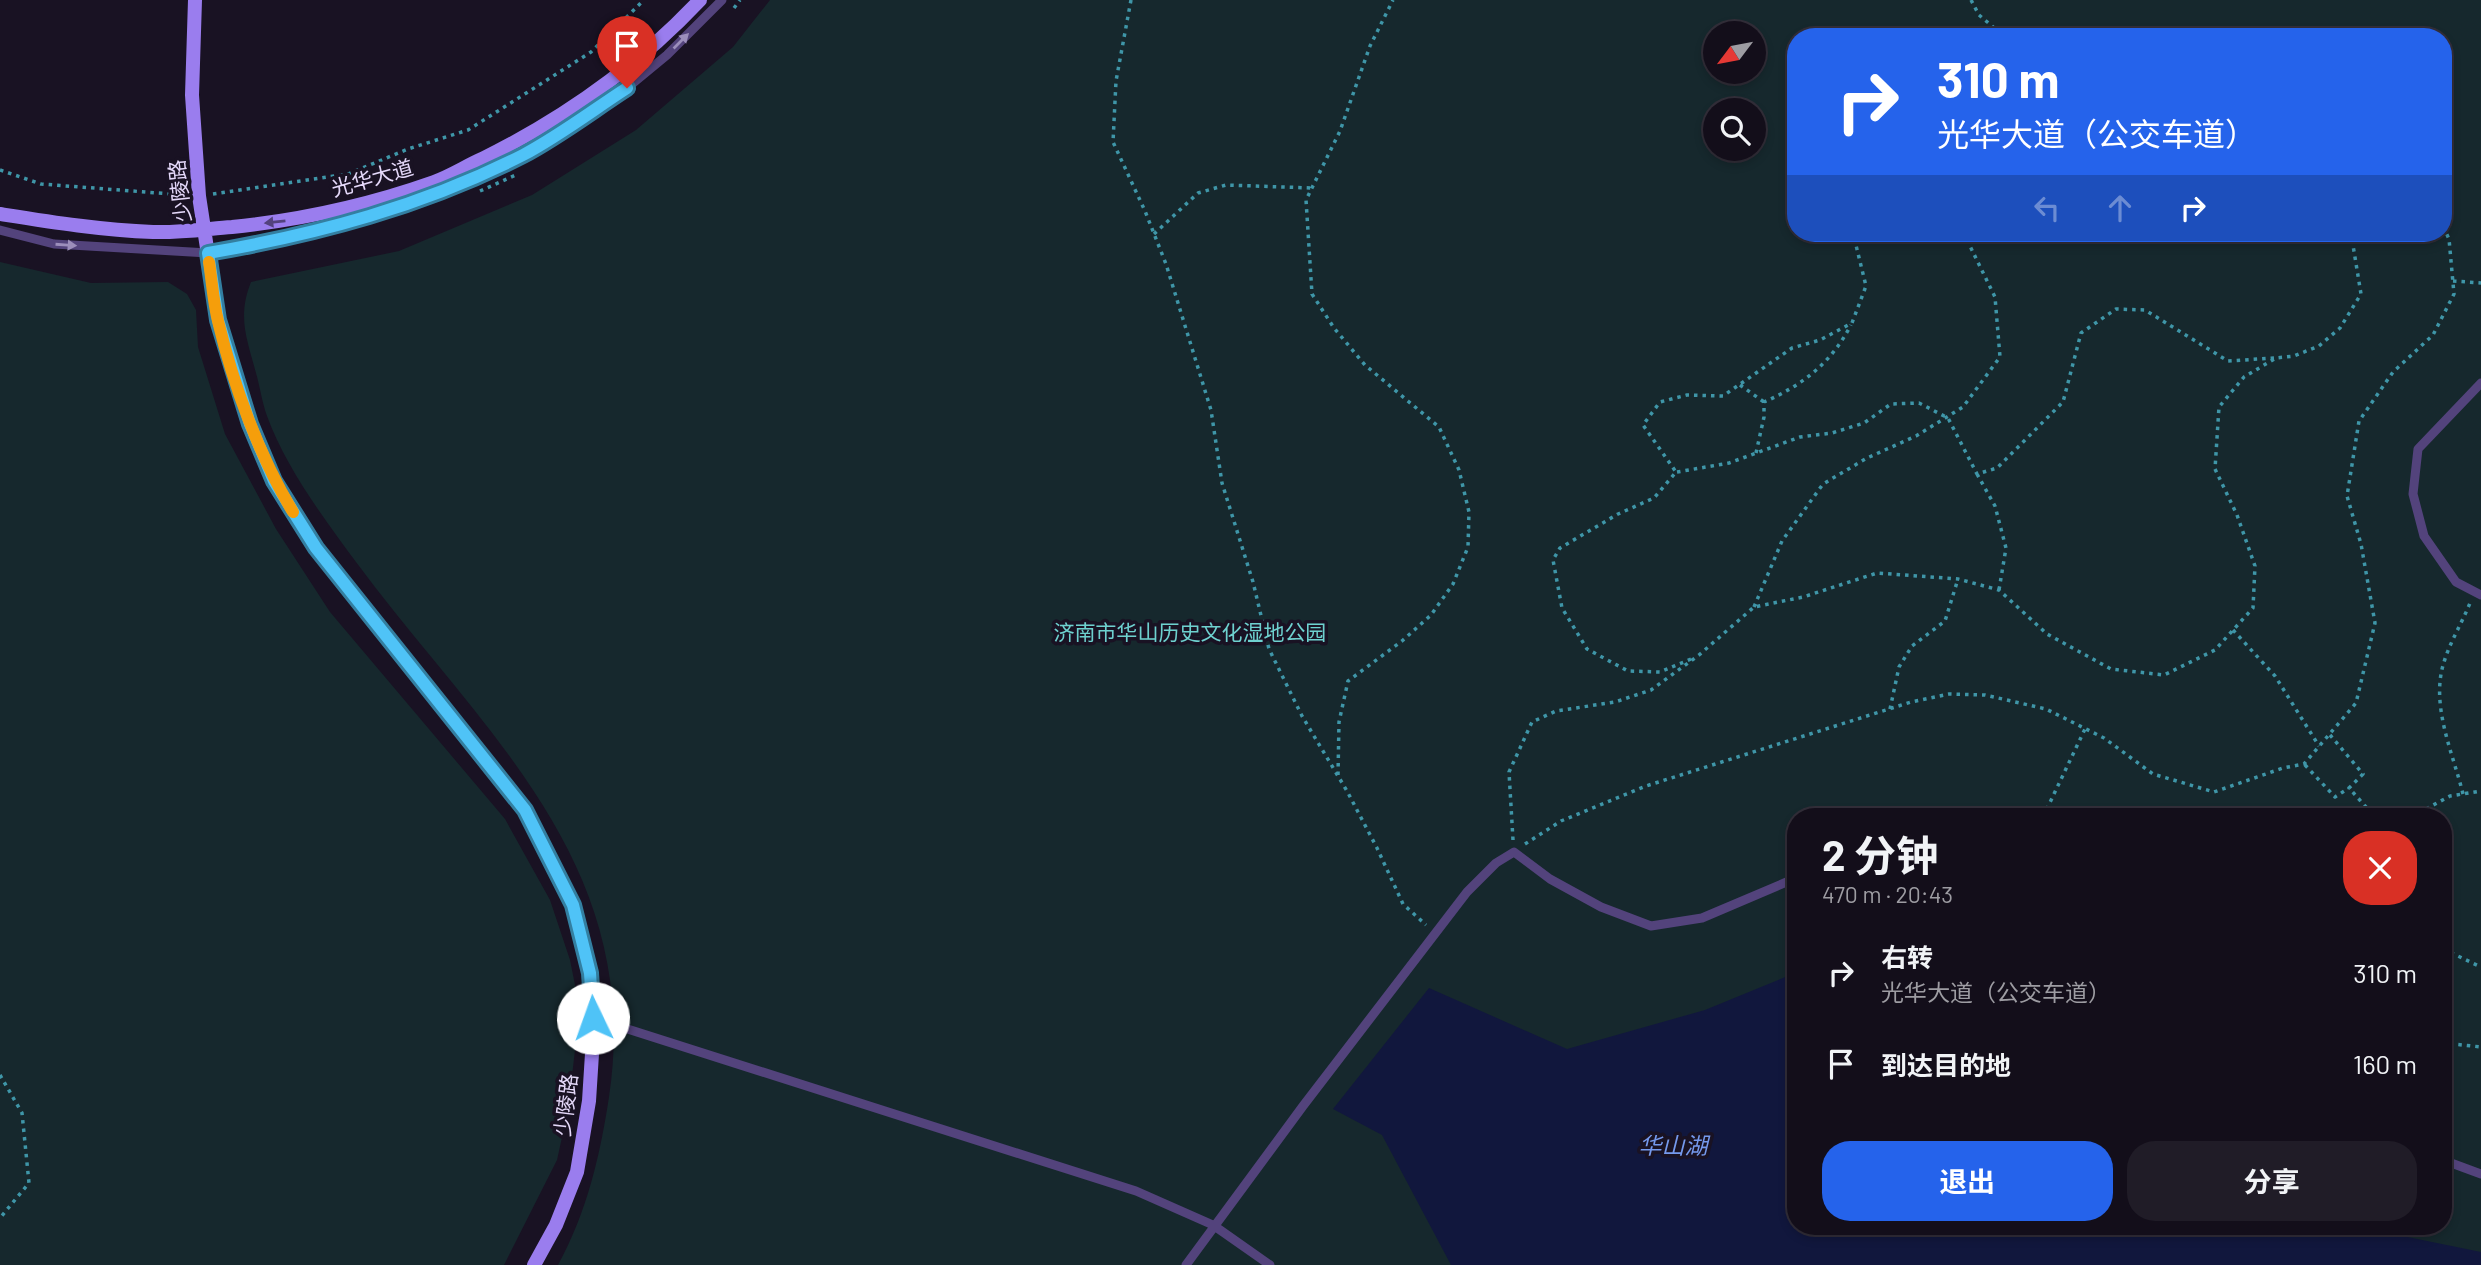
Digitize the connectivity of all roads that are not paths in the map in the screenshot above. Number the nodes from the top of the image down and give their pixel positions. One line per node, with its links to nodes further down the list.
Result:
1 (195, 0): 5 (street, 少陵路)
2 (700, 0): 5 (street, 光华大道, one-way to 5)
3 (722, 0): 7 (lane, one-way to 3)
4 (0, 214): 5 (street, 光华大道)
5 (205, 229): 7 (street, 少陵路)
6 (0, 230): 7 (lane, one-way to 7)
7 (208, 253): 11 (street, 少陵路)
8 (2481, 383): 9 (lane)
9 (2478, 593)
10 (1787, 882): 14 (lane)
11 (593, 1018): 14 (lane); 15 (street, 少陵路)
12 (2452, 1163): 13 (lane)
13 (2481, 1174)
14 (1213, 1225): 16 (lane); 17 (lane)
15 (534, 1265)
16 (1186, 1265)
17 (1270, 1265)

